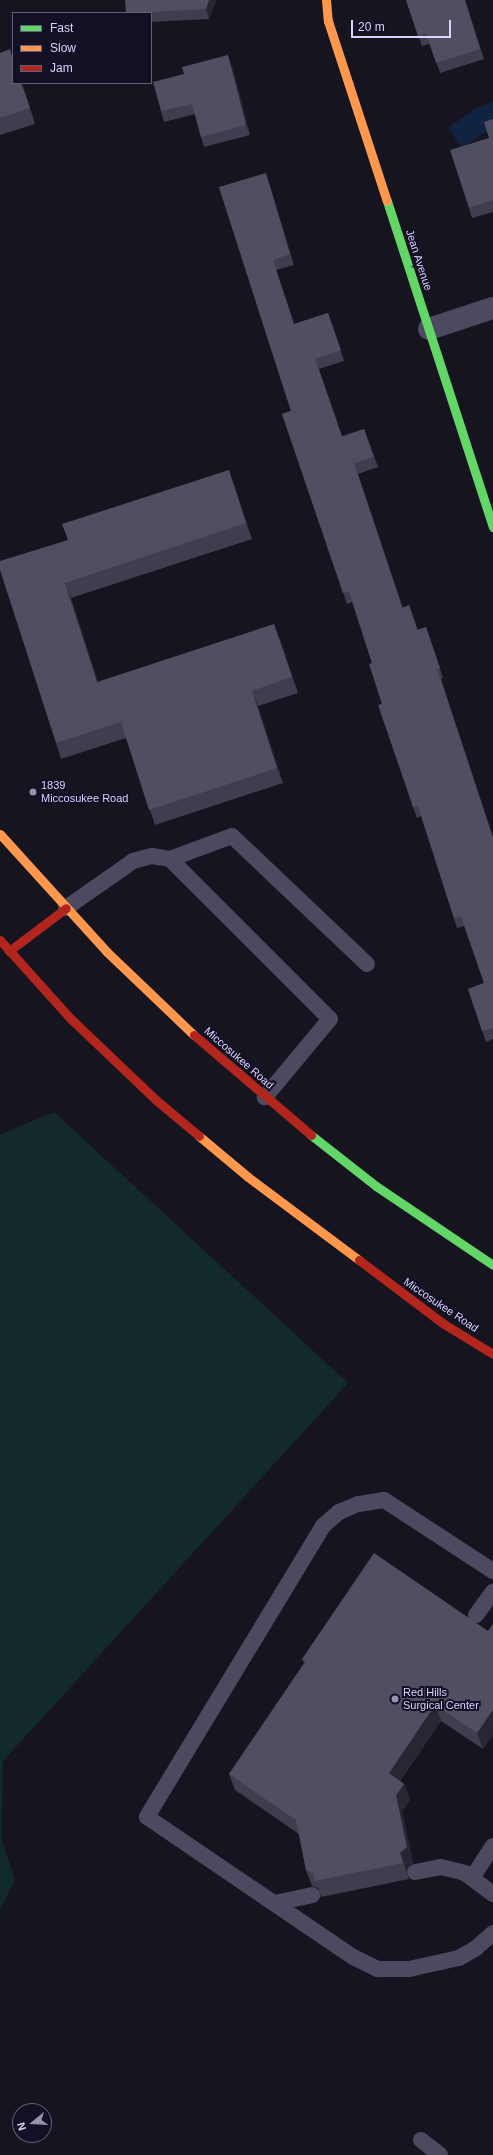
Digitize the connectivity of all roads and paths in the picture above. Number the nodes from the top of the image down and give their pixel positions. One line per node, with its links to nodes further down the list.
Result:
1 (326, 0): 3 (street, Jean Avenue)
2 (493, 308): 3 (street)
3 (429, 329): 4 (street, Jean Avenue)
4 (493, 527)
5 (0, 834): 7 (street, Miccosukee Road)
6 (170, 859): 7 (lane); 9 (lane); 10 (lane)
7 (66, 908): 8 (street); 10 (street, Miccosukee Road)
8 (3, 950): 12 (street, Miccosukee Road)
9 (367, 964)
10 (265, 1097): 11 (street, Miccosukee Road)
11 (493, 1265)
12 (493, 1354)
13 (493, 1572): 21 (lane)
14 (493, 1592): 15 (lane)
15 (476, 1615)
16 (493, 1846): 18 (lane)
17 (415, 1872): 18 (lane)
18 (472, 1878): 19 (lane)
19 (493, 1894)
20 (312, 1895): 21 (lane)
21 (275, 1903): 22 (lane)
22 (493, 1933)
23 (421, 2140): 24 (lane)
24 (440, 2155)

